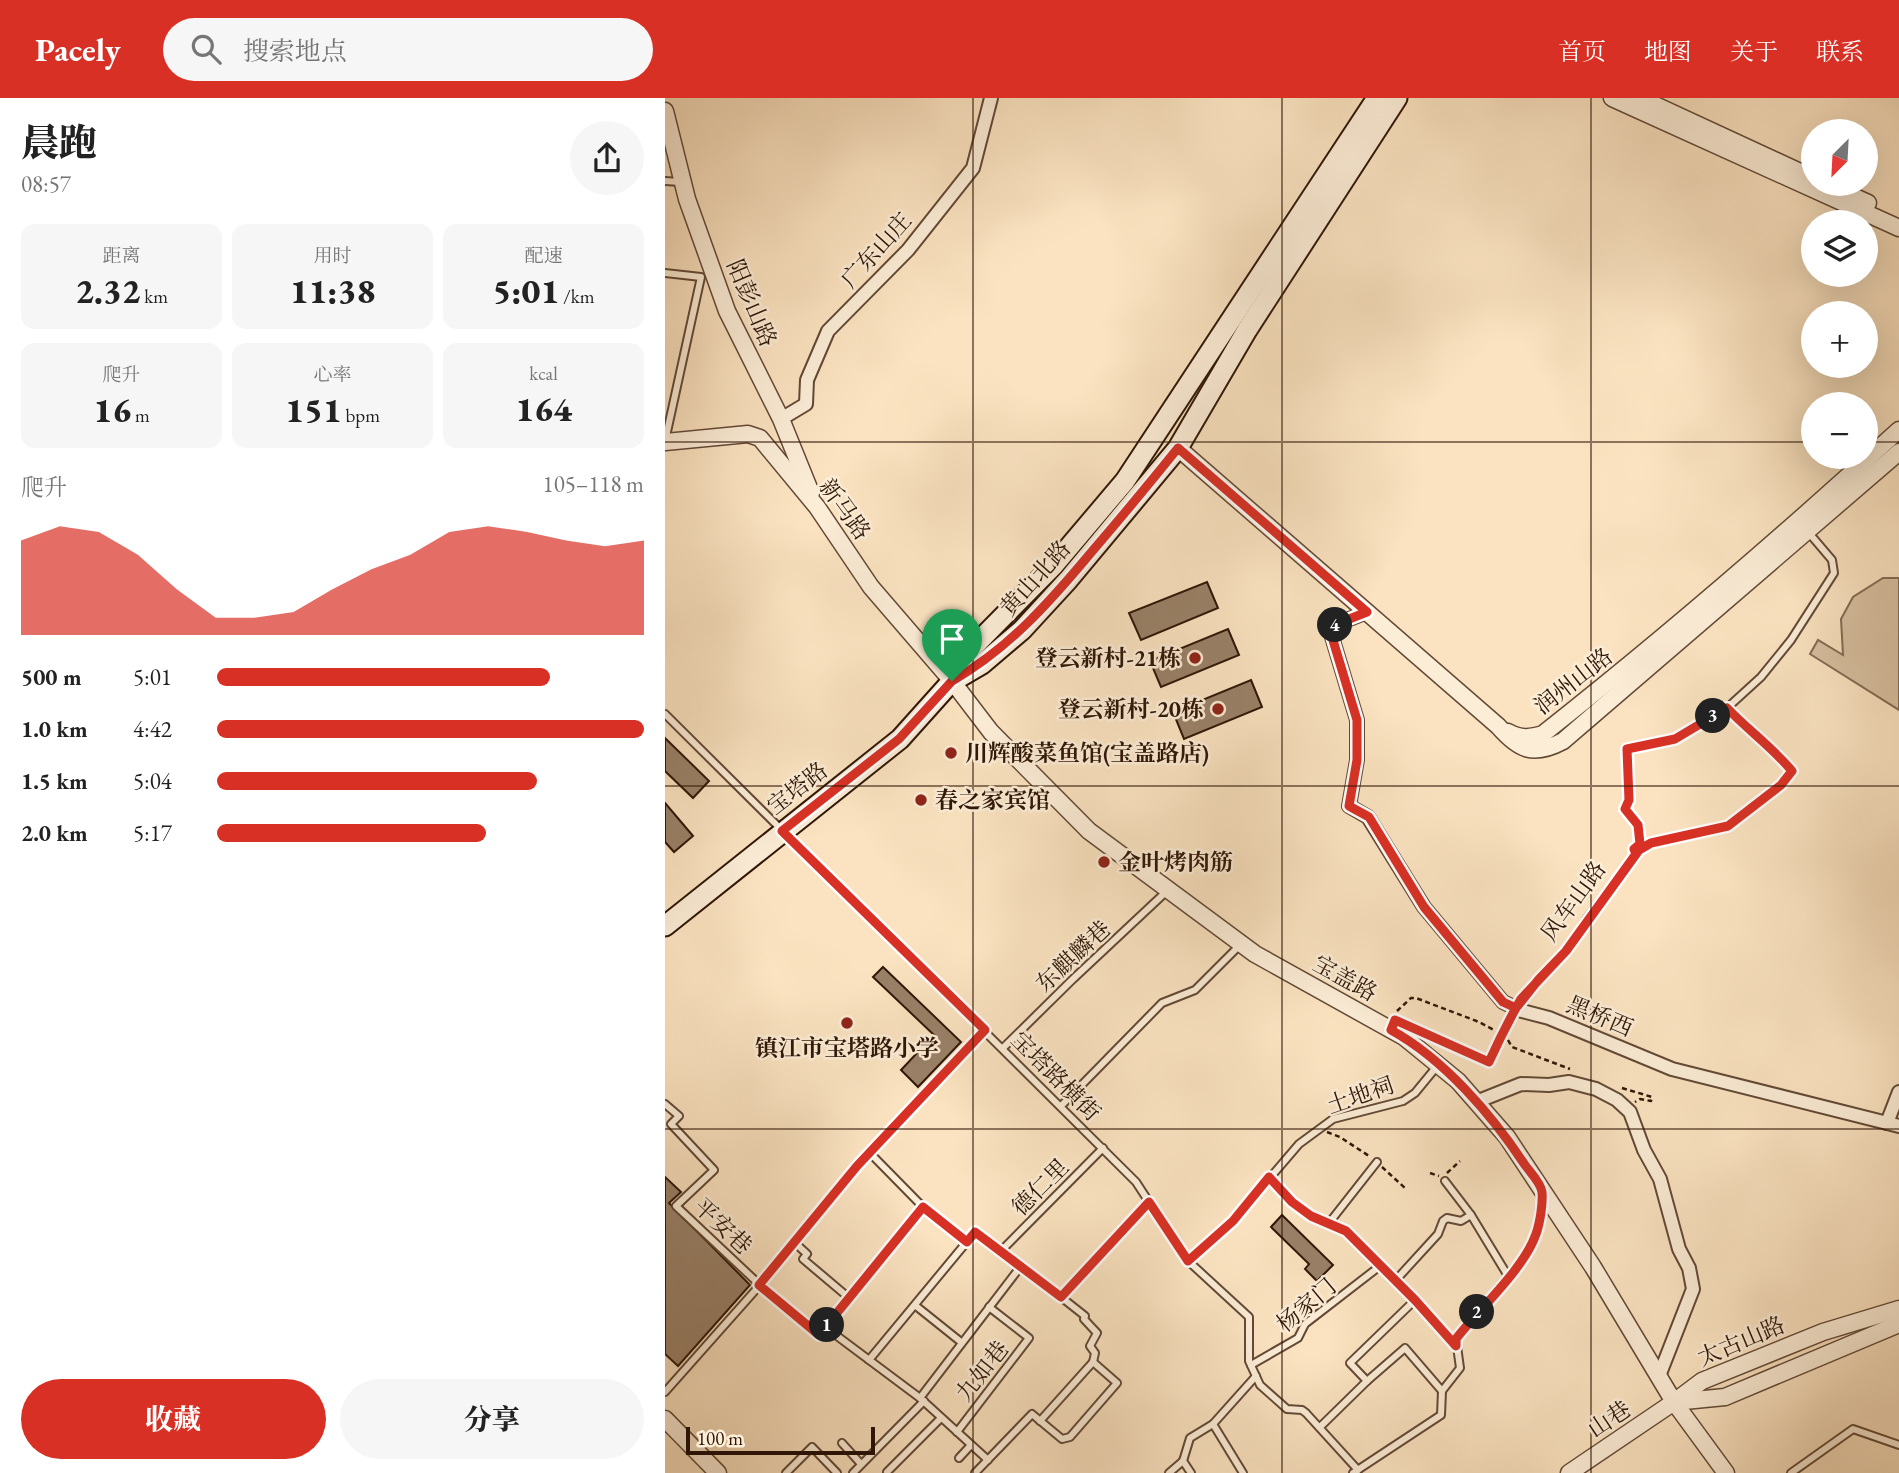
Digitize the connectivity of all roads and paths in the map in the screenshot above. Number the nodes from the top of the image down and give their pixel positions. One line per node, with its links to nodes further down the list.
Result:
1 (991, 98): 14 (street, 广东山庄)
2 (1377, 98): 22 (main road, 黄山北路)
3 (1397, 98): 17 (main road, 黄山北路)
4 (1612, 98): 12 (street)
5 (1640, 98): 7 (street)
6 (665, 111): 9 (street, 阳彭山路)
7 (1801, 172)
8 (665, 181): 9 (lane)
9 (682, 182): 14 (street, 阳彭山路)
10 (1853, 196): 11 (street)
11 (1899, 217)
12 (1899, 228)
13 (665, 273): 16 (lane)
14 (781, 419): 19 (street, 阳彭山路)
15 (1899, 430): 20 (street, 润州山路)
16 (665, 442): 19 (street, 新马路)
17 (1178, 448): 21 (street); 22 (main road, 黄山北路)
18 (1899, 452): 20 (street, 润州山路)
19 (817, 506): 22 (street, 新马路)
20 (1803, 526): 21 (street, 润州山路); 23 (lane)
21 (1367, 612): 31 (street, 黑桥西)
22 (952, 681): 26 (main road, 宝塔路); 28 (street, 宝盖路)
23 (1727, 708): 25 (lane); 27 (lane, 风车山路)
24 (665, 714): 26 (lane, 宝塔路横街)
25 (1680, 735): 27 (path)
26 (782, 831): 29 (main road, 宝塔路); 33 (lane, 宝塔路横街)
27 (1636, 854): 31 (lane, 风车山路)
28 (1169, 890): 30 (street, 宝盖路); 36 (lane, 东麒麟巷)
29 (665, 926)
30 (1241, 944): 32 (street, 宝盖路); 43 (lane)
31 (1516, 1008): 34 (lane, 风车山路); 45 (street, 黑桥西)
32 (1393, 1025): 34 (path); 34 (lane, 风车山路, bridge); 37 (street, 宝盖路)
33 (985, 1030): 36 (lane, 宝塔路横街); 48 (lane)
34 (1501, 1031)
35 (1507, 1038): 38 (path)
36 (1003, 1048): 43 (lane, 宝塔路横街)
37 (1438, 1065): 41 (street, 宝盖路); 46 (lane, 土地祠)
38 (1577, 1071)
39 (1616, 1086): 44 (path)
40 (1899, 1092): 45 (street)
41 (1476, 1102): 44 (street); 54 (street, 宝盖路)
42 (665, 1104): 67 (lane, 平安巷)
43 (1061, 1106): 47 (lane, 宝塔路横街)
44 (1630, 1112): 82 (street)
45 (1893, 1125)
46 (1322, 1128): 50 (path, 土地祠); 51 (lane, 土地祠)
47 (1103, 1148): 55 (lane, 宝塔路横街); 61 (lane, 德仁里)
48 (870, 1153): 56 (lane); 59 (lane)
49 (1460, 1161): 52 (path)
50 (1377, 1162): 53 (path, 土地祠); 58 (lane)
51 (1269, 1177): 58 (lane); 62 (lane, 土地祠)
52 (1445, 1177): 57 (lane)
53 (1405, 1188)
54 (1542, 1190): 65 (lane); 82 (street, 宝盖路)
55 (1149, 1202): 62 (lane, 杨家门); 69 (lane)
56 (923, 1207): 60 (lane); 68 (lane)
57 (1471, 1215): 65 (lane); 66 (lane)
58 (1329, 1223): 64 (lane)
59 (794, 1242): 67 (lane); 68 (lane)
60 (967, 1242): 61 (lane); 71 (lane)
61 (1001, 1251): 63 (lane)
62 (1188, 1261): 80 (lane, 杨家门)
63 (1021, 1266): 69 (lane); 72 (lane, 九如巷)
64 (1380, 1266): 66 (lane); 80 (lane, 杨家门)
65 (1508, 1276): 77 (lane)
66 (1395, 1281): 70 (lane)
67 (759, 1285): 75 (lane, 九如巷); 85 (lane)
68 (848, 1297): 75 (lane)
69 (1061, 1297): 79 (lane)
70 (1415, 1300): 77 (lane); 83 (lane)
71 (916, 1306): 76 (lane, 九如巷); 78 (lane)
72 (989, 1307): 76 (lane, 九如巷); 93 (lane, 九如巷)
73 (1899, 1309): 87 (street, 太古山路)
74 (1899, 1324): 87 (street, 太古山路)
75 (825, 1327): 78 (lane, 九如巷)
76 (961, 1342): 86 (lane, 九如巷)
77 (1457, 1348): 84 (lane)
78 (869, 1360): 86 (lane, 九如巷)
79 (1093, 1362): 90 (lane); 90 (lane)
80 (1251, 1365): 81 (lane, 杨家门)
81 (1256, 1376): 91 (lane); 92 (lane, 杨家门)
82 (1658, 1376): 87 (street, 宝盖路)
83 (1367, 1381): 84 (lane); 92 (lane)
84 (1443, 1391): 102 (lane)
85 (665, 1392)
86 (922, 1399): 88 (lane, 九如巷); 100 (lane, 九如巷)
87 (1674, 1402): 111 (street, 山巷); 112 (street, 宝盖路)
88 (941, 1418): 93 (lane, 九如巷); 101 (lane, 九如巷)
89 (665, 1419): 103 (street)
90 (1040, 1421): 98 (lane)
91 (1213, 1424): 99 (lane); 110 (lane)
92 (1320, 1427): 102 (lane, 杨家门)
93 (957, 1432): 95 (lane, 九如巷)
94 (842, 1444): 100 (lane)
95 (971, 1445): 97 (lane); 98 (lane, 九如巷)
96 (1899, 1445): 113 (lane)
97 (958, 1458)
98 (988, 1460): 107 (lane)
99 (1183, 1461): 108 (lane); 109 (lane)
100 (862, 1464): 106 (lane, 九如巷)
101 (887, 1472)
102 (1356, 1472)
103 (717, 1473)
104 (786, 1473): 105 (lane)
105 (837, 1473)
106 (853, 1473)
107 (975, 1473)
108 (1170, 1473)
109 (1191, 1473)
110 (1243, 1473)
111 (1569, 1473)
112 (1726, 1473)
113 (1791, 1473)

